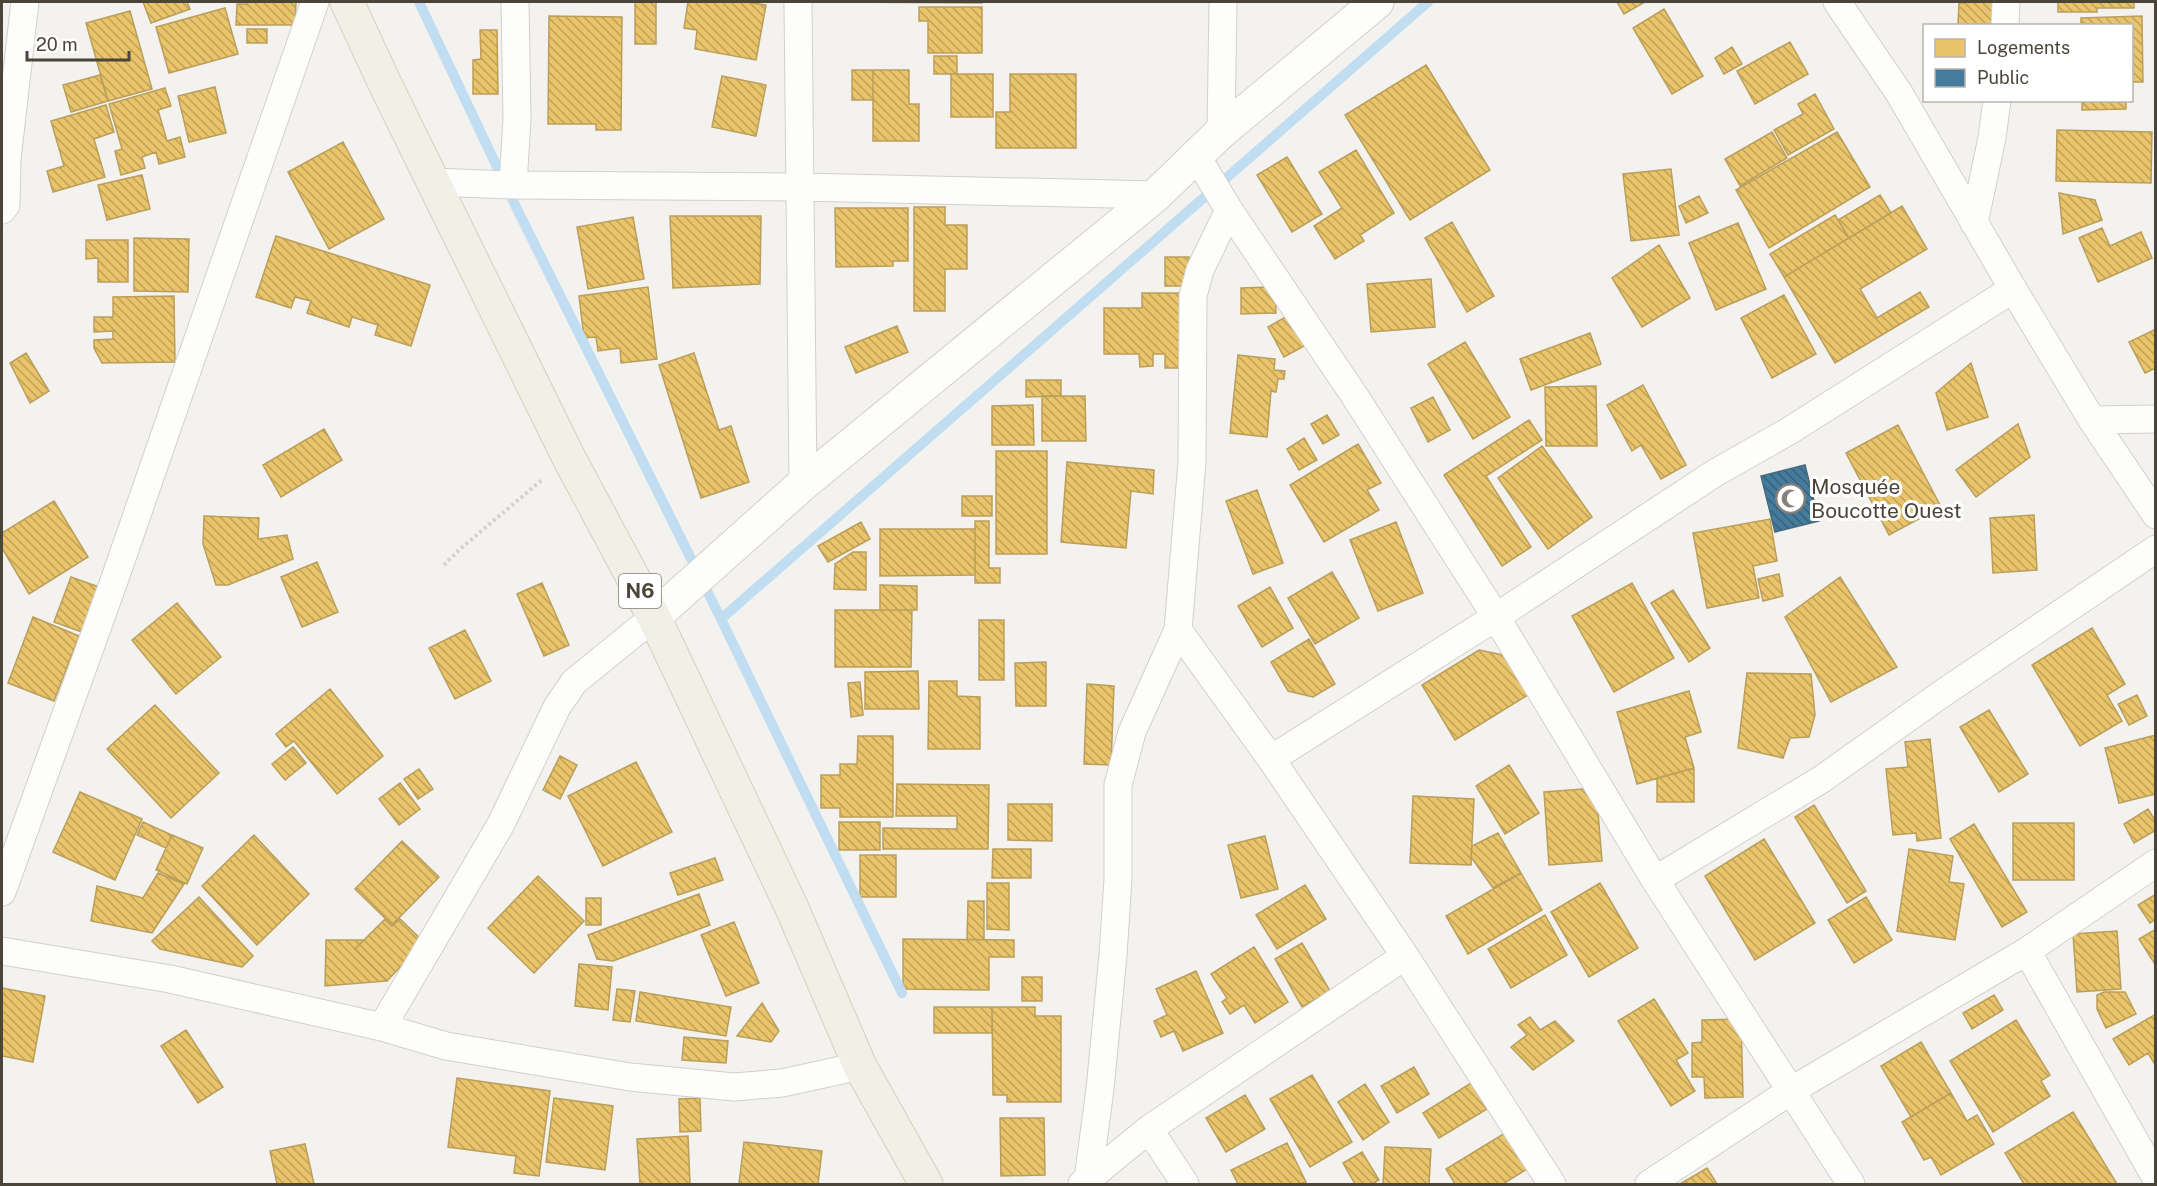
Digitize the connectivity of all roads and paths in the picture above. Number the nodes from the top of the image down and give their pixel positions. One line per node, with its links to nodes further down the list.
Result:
1 (25, 2): 18 (street)
2 (315, 2): 35 (street)
3 (347, 2): 14 (main road, N6)
4 (515, 2): 15 (street)
5 (798, 2): 16 (street)
6 (1223, 2): 12 (street)
7 (1377, 2): 12 (street)
8 (1837, 2): 20 (street)
9 (2006, 2): 10 (street)
10 (2004, 24)
11 (1997, 102): 20 (street)
12 (1221, 132): 13 (street)
13 (1196, 155): 17 (street); 19 (street)
14 (433, 182): 15 (street); 24 (main road, N6)
15 (513, 185): 16 (street)
16 (801, 187): 17 (street); 25 (street)
17 (1156, 195): 25 (street)
18 (2, 210)
19 (1229, 210): 30 (street); 31 (street)
20 (1974, 223): 21 (street)
21 (2013, 290): 23 (street); 30 (street)
22 (2156, 419): 23 (street)
23 (2092, 420): 26 (street)
24 (569, 458): 28 (path); 29 (main road, N6)
25 (802, 484): 29 (street)
26 (2156, 515)
27 (2156, 549): 34 (street)
28 (444, 565)
29 (654, 617): 39 (street); 40 (main road, N6)
30 (1496, 617): 32 (street); 34 (street)
31 (1178, 630): 32 (street); 44 (street)
32 (1271, 759): 38 (street)
33 (2156, 863): 37 (street)
34 (1655, 880): 41 (street)
35 (2, 892)
36 (2, 951): 39 (street)
37 (2026, 951): 41 (street); 43 (street)
38 (1405, 956): 42 (street); 47 (street)
39 (382, 1027): 40 (street)
40 (860, 1066): 45 (main road, N6)
41 (1792, 1090): 48 (street); 49 (street)
42 (1149, 1129): 44 (street); 46 (street)
43 (2156, 1178)
44 (1084, 1182)
45 (926, 1185)
46 (1185, 1185)
47 (1552, 1185)
48 (1649, 1185)
49 (1851, 1185)

